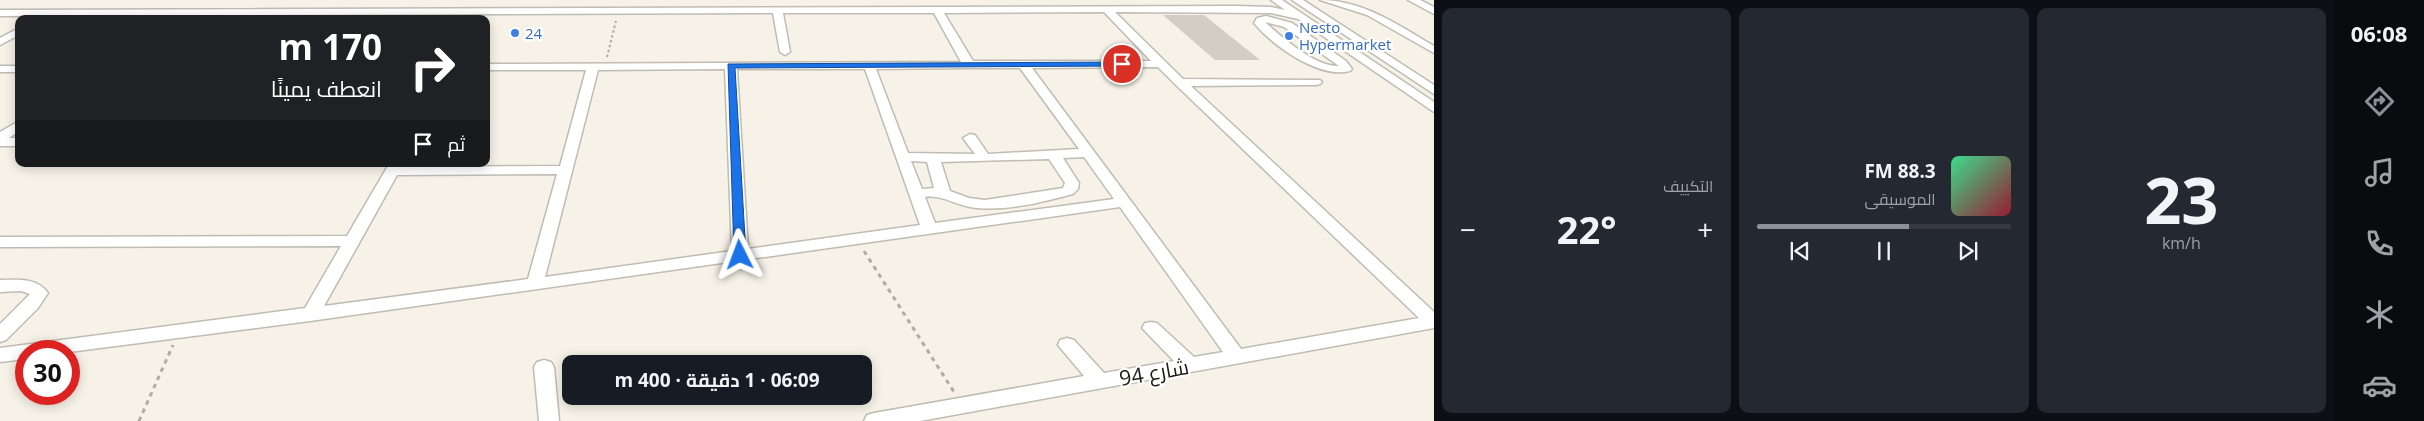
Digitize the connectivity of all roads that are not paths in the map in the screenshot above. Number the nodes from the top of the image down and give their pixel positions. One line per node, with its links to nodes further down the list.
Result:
1 (290, 0): 18 (street)
2 (1131, 0): 14 (street)
3 (1195, 0): 9 (street)
4 (1276, 0): 11 (street); 22 (street)
5 (1297, 0): 41 (street)
6 (1325, 0): 28 (street)
7 (1413, 0): 16 (street)
8 (765, 5): 12 (street); 21 (street)
9 (1206, 9): 10 (street); 14 (street)
10 (1236, 9): 11 (street); 23 (street)
11 (1261, 9): 22 (street)
12 (778, 10): 15 (street); 29 (street)
13 (1107, 10): 14 (street); 15 (street); 30 (street)
14 (1142, 10)
15 (938, 11): 32 (street)
16 (1434, 11)
17 (52, 12): 18 (street); 19 (street); 20 (street)
18 (277, 12): 21 (street)
19 (0, 13)
20 (47, 15)
21 (446, 15)
22 (1300, 16): 27 (street)
23 (1259, 21): 26 (street); 26 (street)
24 (15, 33): 25 (street)
25 (0, 42)
26 (1314, 44): 27 (street)
27 (1345, 47): 42 (street)
28 (1434, 50)
29 (785, 52)
30 (1161, 64): 33 (street); 40 (street)
31 (869, 65): 32 (street); 35 (street); 50 (street)
32 (969, 65): 33 (street)
33 (1024, 65): 48 (street)
34 (599, 66): 35 (street); 36 (street); 54 (street)
35 (731, 66): 61 (street)
36 (490, 67)
37 (0, 69): 38 (street)
38 (15, 69)
39 (1316, 82): 40 (street)
40 (1180, 83): 65 (street)
41 (1434, 90)
42 (1434, 108)
43 (15, 128): 44 (street)
44 (0, 138)
45 (970, 138): 52 (street)
46 (0, 142): 47 (street)
47 (15, 142)
48 (1088, 153): 49 (street); 57 (street)
49 (1053, 154): 52 (street); 55 (street)
50 (902, 157): 51 (street); 56 (street)
51 (933, 158): 52 (street); 55 (street)
52 (984, 158)
53 (394, 167): 54 (street); 59 (street)
54 (564, 170): 62 (street)
55 (943, 192): 56 (street)
56 (917, 194): 58 (street)
57 (1122, 202): 58 (street); 72 (street)
58 (929, 228): 61 (street)
59 (351, 241): 60 (street); 64 (street)
60 (1, 243)
61 (740, 255): 62 (street)
62 (534, 284): 64 (street)
63 (0, 286): 67 (street)
64 (310, 315): 68 (street)
65 (1434, 322): 72 (street, شارع 94)
66 (1151, 328): 73 (street)
67 (0, 334)
68 (80, 344)
69 (1067, 345): 75 (street)
70 (15, 353): 71 (street)
71 (0, 355)
72 (1237, 357): 73 (street, شارع 94)
73 (1190, 365): 75 (street, شارع 94)
74 (544, 367): 77 (street)
75 (1100, 381): 76 (street, شارع 94)
76 (954, 412): 78 (street, شارع 94)
77 (549, 421)
78 (874, 421)

